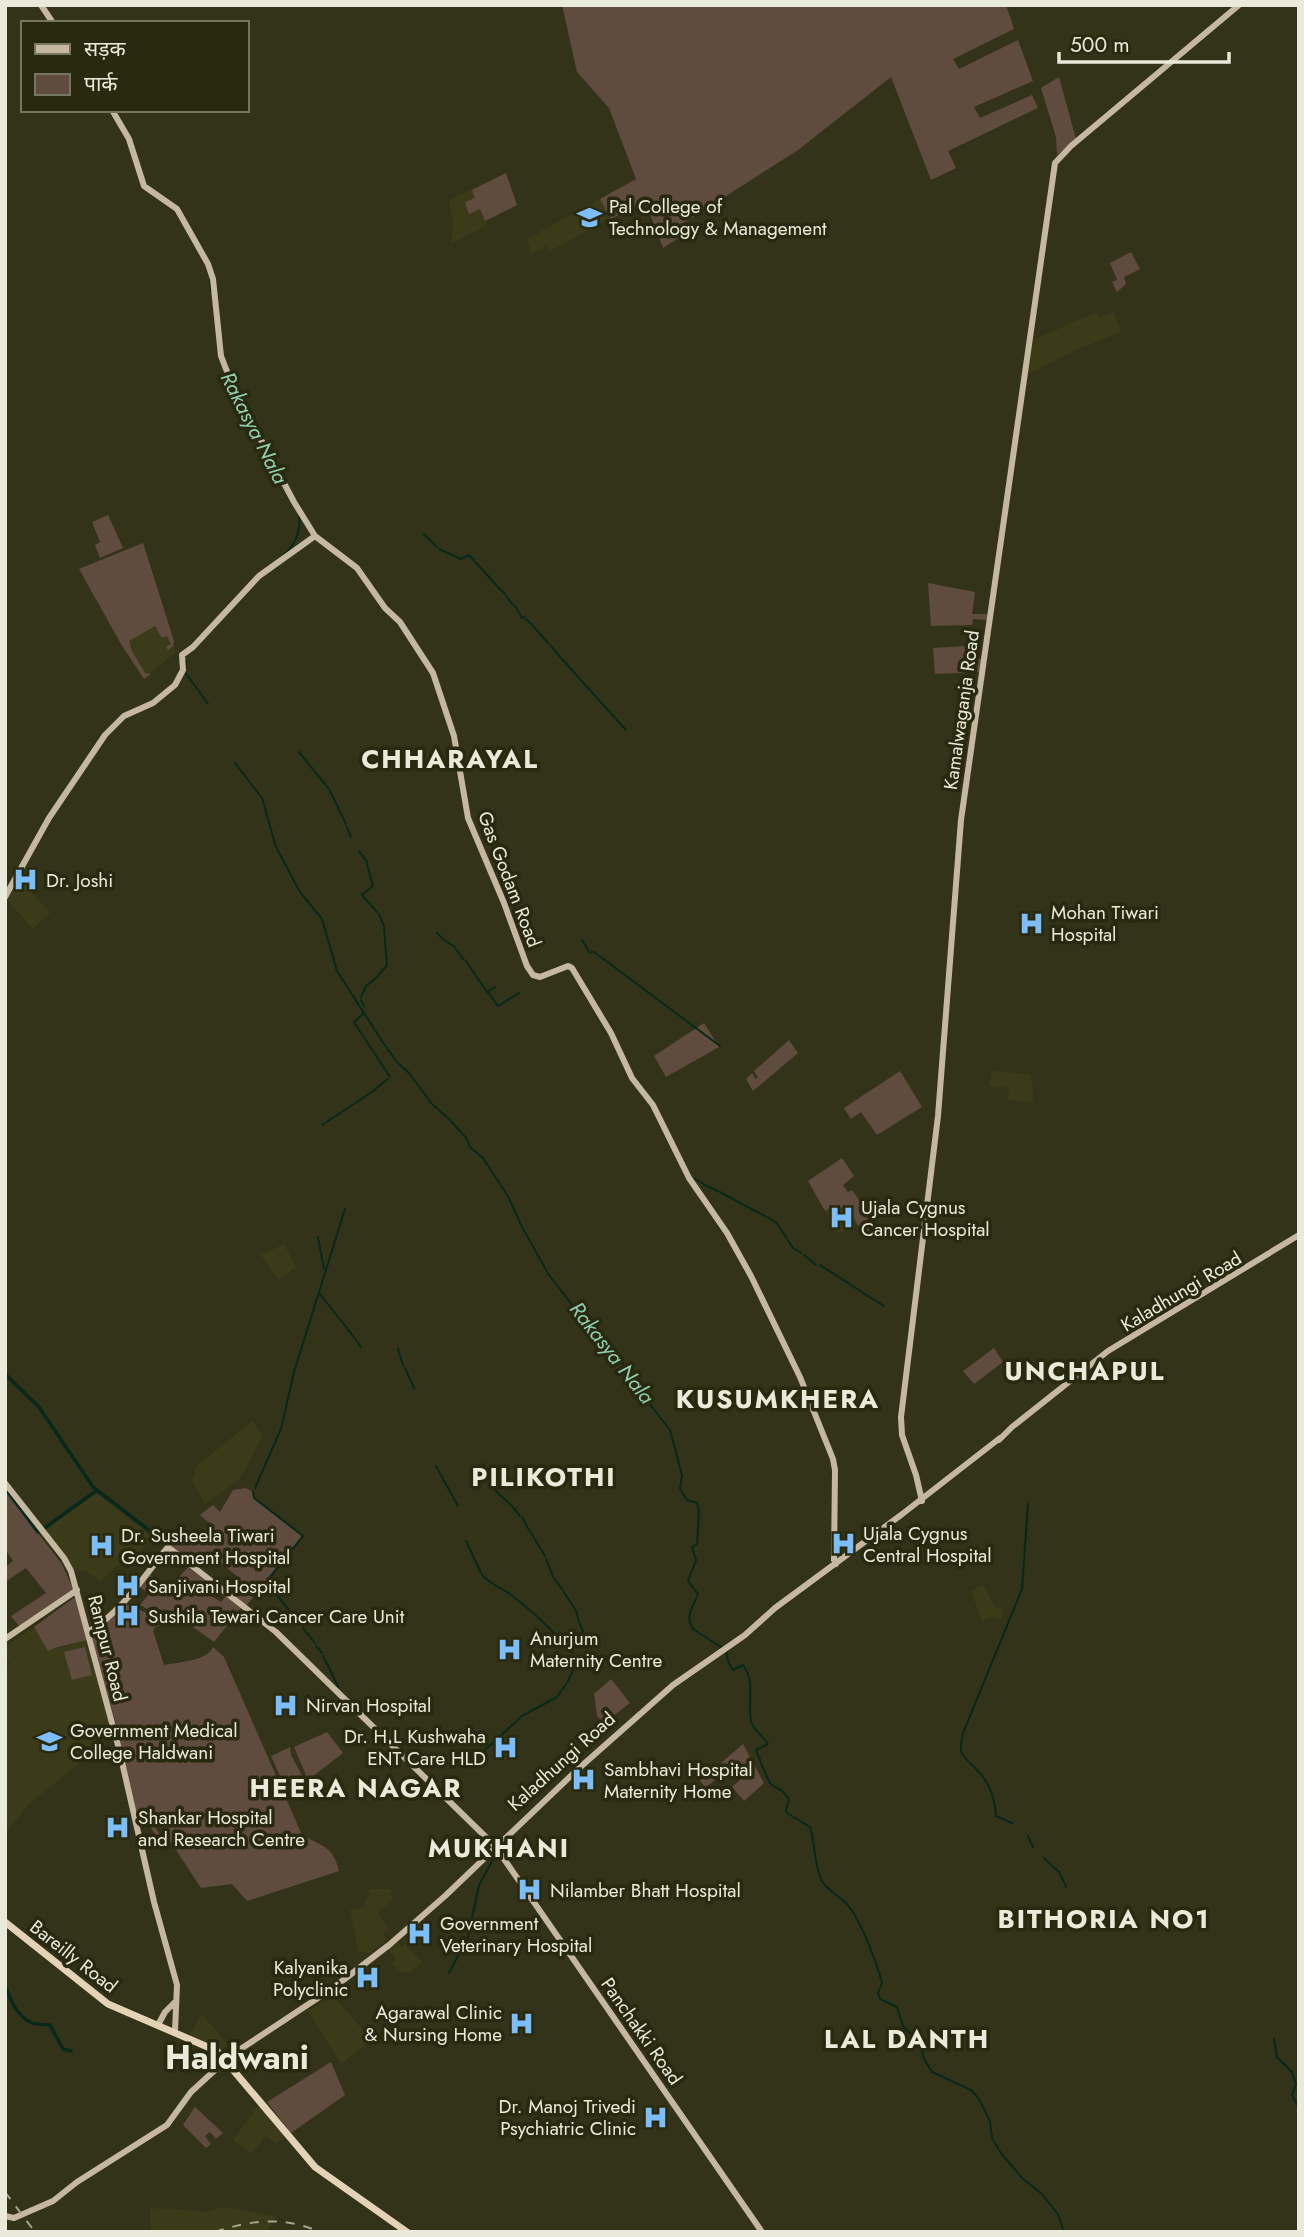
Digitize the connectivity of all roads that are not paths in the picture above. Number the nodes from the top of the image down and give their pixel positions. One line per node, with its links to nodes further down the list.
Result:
1 (41, 5): 3 (main road)
2 (1239, 5): 9 (main road, Kamalwaganja Road)
3 (53, 21)
4 (113, 112): 5 (main road, Gas Godam Road)
5 (315, 536): 6 (main road); 10 (main road, Gas Godam Road)
6 (5, 897)
7 (1299, 1235): 9 (main road, Kaladhungi Road)
8 (5, 1483): 11 (main road, Rampur Road)
9 (921, 1501): 10 (main road, Kaladhungi Road)
10 (835, 1563): 14 (main road, Kaladhungi Road)
11 (77, 1590): 12 (main road, Rampur Road); 13 (main road)
12 (90, 1628): 14 (main road, Panchakki Road); 16 (main road, Rampur Road)
13 (5, 1640)
14 (495, 1847): 19 (main road, Kaladhungi Road); 24 (main road, Panchakki Road)
15 (5, 1922): 17 (highway, Bareilly Road)
16 (174, 2006): 17 (main road); 18 (main road, Rampur Road)
17 (158, 2025): 18 (highway, Bareilly Road)
18 (174, 2030): 19 (highway, Bareilly Road)
19 (228, 2056): 20 (highway, Bareilly Road); 21 (main road, Kaladhungi Road)
20 (358, 2195): 22 (highway); 23 (highway)
21 (5, 2216)
22 (408, 2232)
23 (413, 2232)
24 (762, 2232)

